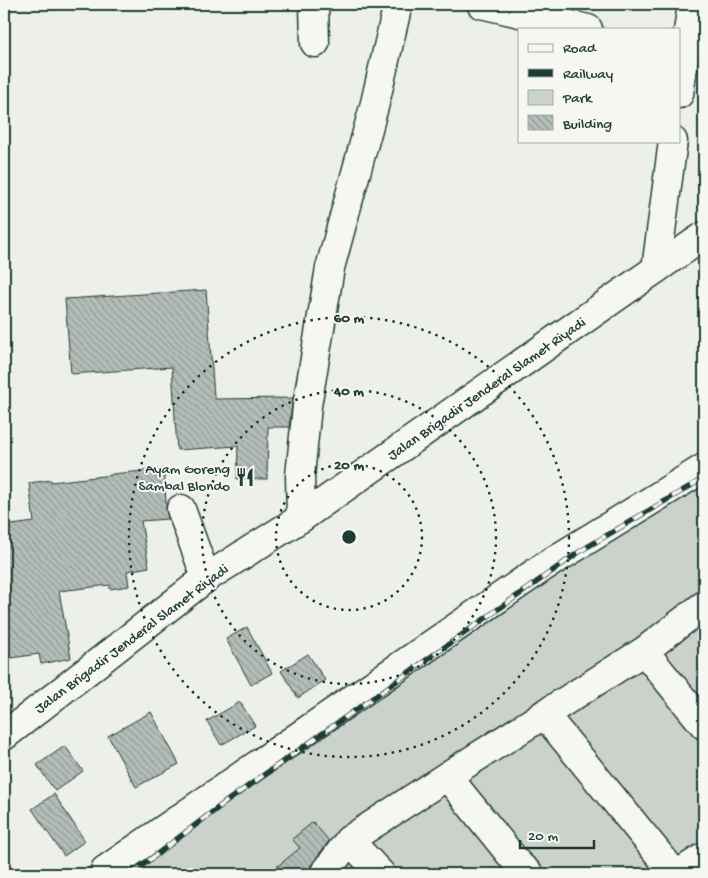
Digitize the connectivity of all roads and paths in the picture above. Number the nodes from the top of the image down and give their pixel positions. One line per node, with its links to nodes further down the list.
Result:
1 (314, 4): 6 (street)
2 (398, 4): 14 (street)
3 (481, 4): 5 (street)
4 (692, 4): 7 (street)
5 (584, 28)
6 (315, 42)
7 (682, 46): 8 (street)
8 (680, 78)
9 (673, 142): 11 (street)
10 (704, 236): 11 (street, Jalan Brigadir Jenderal Slamet Riyadi)
11 (656, 269): 14 (street, Jalan Brigadir Jenderal Slamet Riyadi)
12 (704, 468): 24 (street)
13 (181, 509): 15 (street)
14 (301, 518): 15 (street, Jalan Brigadir Jenderal Slamet Riyadi)
15 (206, 578): 20 (street, Jalan Brigadir Jenderal Slamet Riyadi)
16 (704, 605): 17 (street)
17 (644, 651): 18 (street); 19 (street)
18 (544, 714): 21 (street); 28 (street)
19 (704, 725)
20 (4, 736)
21 (447, 776): 22 (street); 27 (street)
22 (349, 840): 25 (street); 26 (street)
23 (704, 857): 28 (street)
24 (105, 870)
25 (324, 874)
26 (381, 874)
27 (529, 874)
28 (676, 874)

